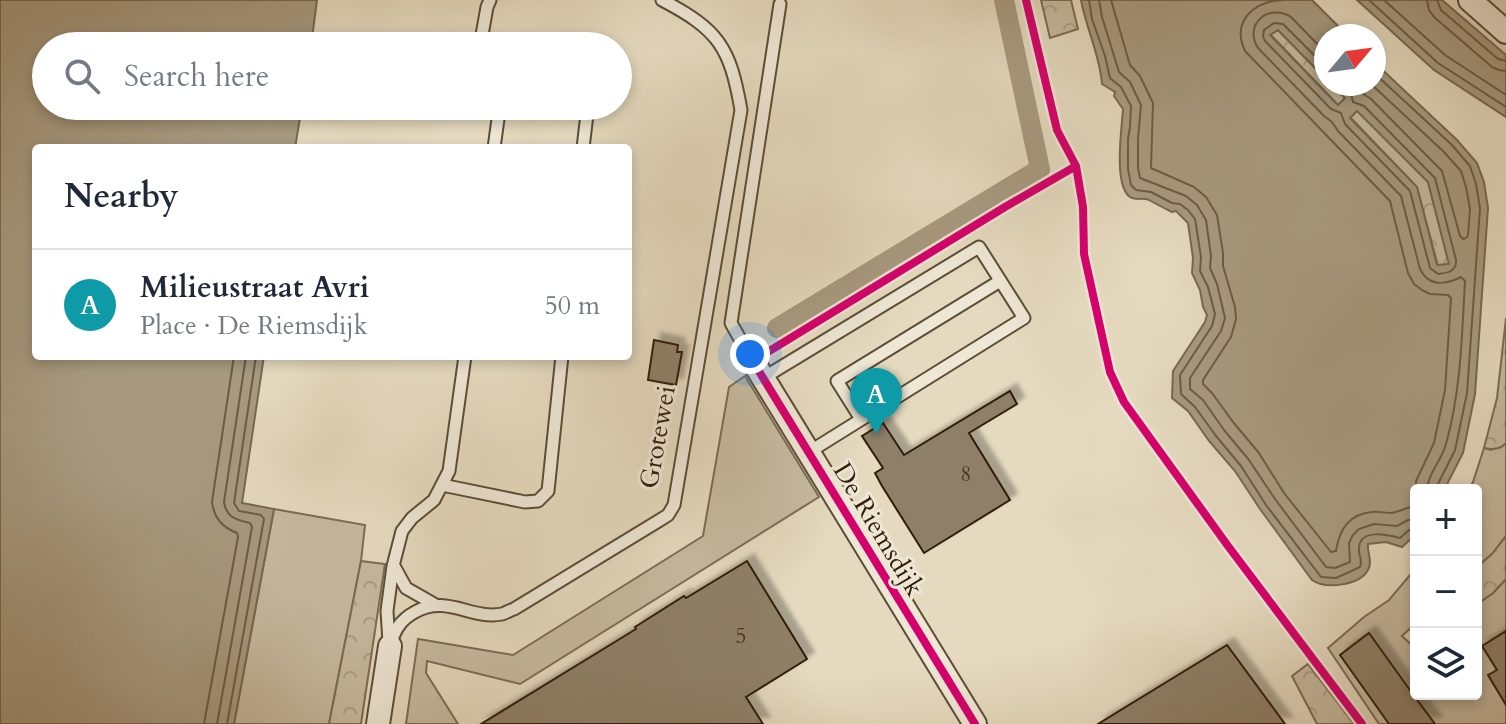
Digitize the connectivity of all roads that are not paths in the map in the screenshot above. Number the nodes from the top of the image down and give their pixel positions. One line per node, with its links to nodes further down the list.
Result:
1 (490, 0): 5 (lane)
2 (662, 0): 20 (lane, Grotewei)
3 (1470, 0): 6 (street)
4 (780, 4): 12 (lane)
5 (483, 32)
6 (1506, 32)
7 (498, 120): 9 (lane)
8 (586, 120): 10 (lane)
9 (495, 144)
10 (583, 144)
11 (1000, 281): 15 (lane); 16 (lane); 16 (lane)
12 (749, 355): 15 (street, De Riemsdijk)
13 (464, 360): 18 (lane)
14 (562, 360): 18 (lane)
15 (763, 378): 17 (street, De Riemsdijk)
16 (861, 419): 17 (lane)
17 (809, 452): 23 (street, De Riemsdijk)
18 (442, 485): 19 (lane)
19 (393, 566): 20 (lane); 21 (lane)
20 (434, 604): 21 (lane)
21 (390, 646): 22 (street)
22 (378, 724)
23 (975, 724)

